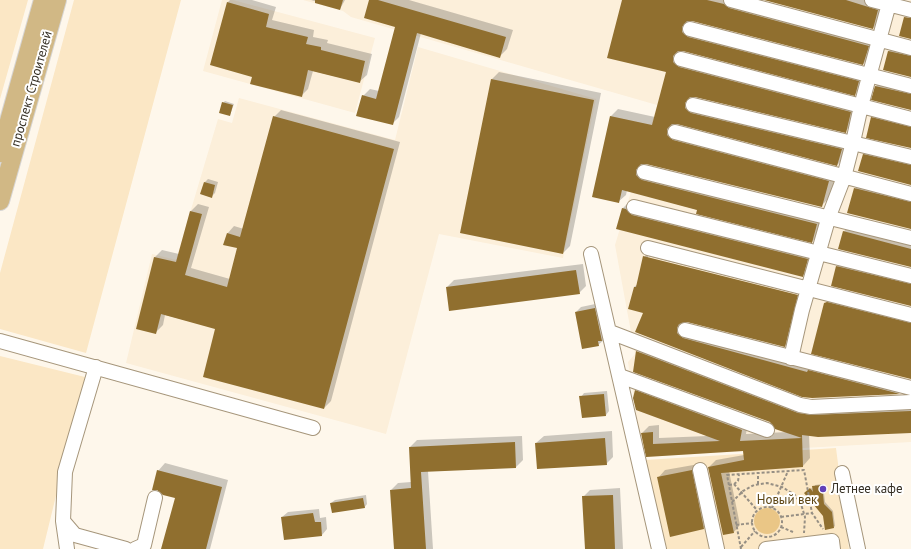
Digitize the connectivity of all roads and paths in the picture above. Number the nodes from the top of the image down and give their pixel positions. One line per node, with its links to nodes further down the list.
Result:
1 (43, 0): 18 (main road, проспект Строителей)
2 (57, 0): 23 (main road, проспект Строителей)
3 (731, 0): 8 (lane)
4 (872, 0): 5 (lane)
5 (889, 2): 6 (lane); 8 (lane)
6 (911, 10)
7 (690, 30): 11 (lane)
8 (879, 40): 9 (lane); 11 (lane)
9 (911, 48)
10 (681, 59): 14 (lane)
11 (870, 76): 12 (lane); 14 (lane)
12 (911, 86)
13 (693, 105): 17 (lane)
14 (861, 106): 15 (lane); 17 (lane)
15 (911, 119)
16 (675, 132): 21 (lane)
17 (853, 142): 19 (lane); 21 (lane)
18 (0, 153)
19 (911, 157)
20 (644, 172): 25 (lane)
21 (844, 177): 22 (lane); 25 (lane)
22 (911, 194)
23 (0, 201)
24 (634, 207): 28 (lane)
25 (829, 216): 26 (lane); 28 (lane)
26 (911, 238)
27 (648, 248): 31 (lane)
28 (819, 253): 30 (lane); 31 (lane)
29 (591, 254): 34 (lane)
30 (911, 276)
31 (809, 289): 32 (lane); 36 (lane)
32 (911, 315)
33 (685, 330): 36 (lane)
34 (610, 332): 38 (lane); 40 (lane)
35 (0, 341): 37 (lane)
36 (791, 358): 39 (lane)
37 (96, 367): 41 (lane); 60 (lane)
38 (620, 376): 42 (lane); 72 (lane)
39 (911, 388)
40 (911, 402)
41 (313, 428)
42 (767, 430)
43 (700, 470): 73 (lane)
44 (788, 471): 46 (path); 51 (path); 58 (path)
45 (842, 472): 75 (lane)
46 (758, 473): 47 (path); 49 (path)
47 (739, 475): 48 (path); 50 (path)
48 (734, 484): 50 (path); 52 (path)
49 (758, 484): 51 (path); 52 (path)
50 (729, 485): 54 (path)
51 (782, 487): 55 (path); 57 (path)
52 (741, 492): 54 (path); 56 (path)
53 (155, 498): 71 (lane)
54 (732, 502): 62 (path)
55 (772, 508): 56 (path); 59 (path)
56 (757, 510): 61 (path)
57 (804, 514): 58 (path); 59 (path); 65 (path)
58 (812, 514): 67 (path)
59 (781, 517): 63 (path)
60 (63, 521): 66 (lane); 69 (lane)
61 (752, 523): 62 (path); 64 (path)
62 (736, 525): 68 (path)
63 (781, 527): 64 (path); 65 (path)
64 (755, 531): 68 (path)
65 (801, 541): 67 (lane); 74 (lane)
66 (100, 545): 70 (lane)
67 (832, 545)
68 (741, 548)
69 (67, 549)
70 (126, 549)
71 (135, 549)
72 (659, 549)
73 (717, 549)
74 (766, 549)
75 (858, 549)

